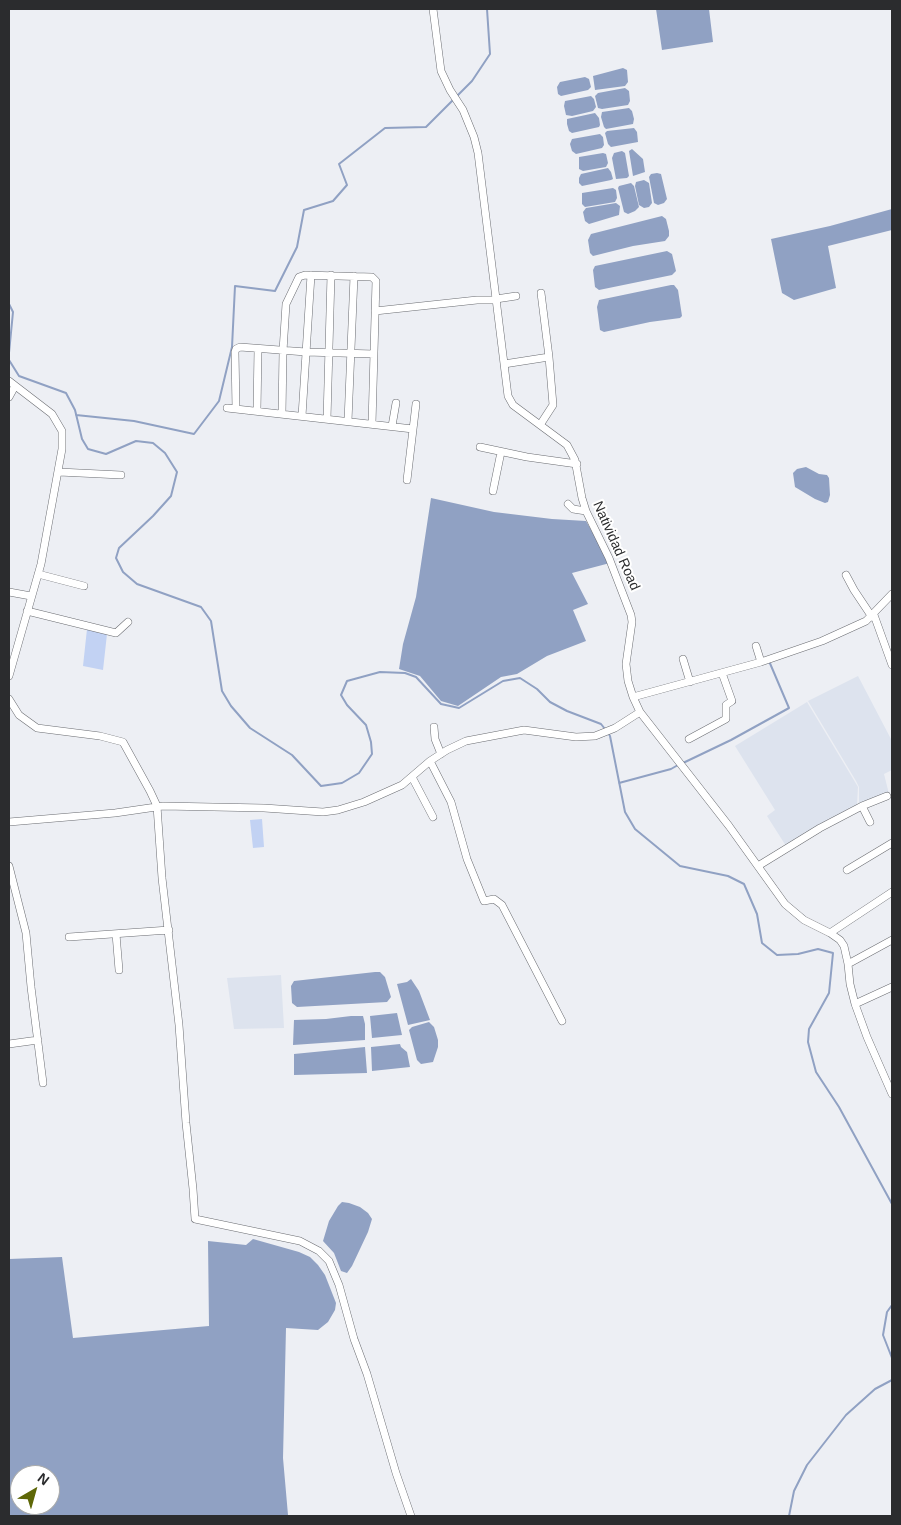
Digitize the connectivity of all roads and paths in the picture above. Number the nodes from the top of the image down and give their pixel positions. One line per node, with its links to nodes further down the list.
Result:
1 (433, 9): 7 (street, Natividad Road)
2 (311, 275): 3 (street); 10 (street); 11 (street)
3 (331, 275): 4 (street); 12 (street)
4 (354, 276): 8 (street); 13 (street)
5 (541, 293): 15 (street)
6 (516, 296): 7 (street)
7 (496, 299): 8 (street); 16 (street, Natividad Road)
8 (375, 311): 14 (street)
9 (258, 349): 10 (street); 23 (street); 24 (street)
10 (283, 351): 11 (street); 25 (street)
11 (306, 352): 12 (street); 26 (street)
12 (328, 353): 13 (street); 27 (street)
13 (351, 354): 14 (street); 28 (street)
14 (374, 354): 29 (street)
15 (549, 357): 16 (street); 30 (street)
16 (504, 364): 30 (street, Natividad Road)
17 (9, 381): 18 (street)
18 (15, 386): 19 (street); 36 (street)
19 (9, 397)
20 (396, 403): 31 (street)
21 (416, 404): 32 (street)
22 (227, 408): 23 (street)
23 (236, 409): 24 (street)
24 (257, 411): 25 (street)
25 (282, 414): 26 (street)
26 (302, 416): 27 (street)
27 (327, 419): 28 (street)
28 (348, 421): 29 (street)
29 (372, 424): 31 (street)
30 (540, 425): 35 (street, Natividad Road)
31 (392, 426): 32 (street)
32 (413, 429): 38 (street)
33 (480, 447): 34 (street)
34 (501, 452): 35 (street); 39 (street)
35 (576, 464): 41 (street, Natividad Road)
36 (59, 472): 37 (street); 42 (street)
37 (121, 475)
38 (407, 480)
39 (493, 491)
40 (568, 504): 41 (street)
41 (586, 511): 58 (street, Natividad Road)
42 (38, 574): 44 (street); 46 (street)
43 (846, 575): 49 (street)
44 (84, 586)
45 (9, 592): 46 (street)
46 (31, 596): 48 (street)
47 (892, 596): 49 (street)
48 (27, 611): 50 (street); 56 (street)
49 (873, 616): 53 (street); 54 (street)
50 (128, 622)
51 (756, 646): 53 (street)
52 (683, 659): 57 (street)
53 (761, 662): 55 (street)
54 (892, 665)
55 (722, 673): 57 (street); 62 (street)
56 (9, 676)
57 (690, 682): 58 (street)
58 (633, 697): 60 (street, Natividad Road)
59 (9, 699): 67 (street)
60 (640, 712): 63 (street); 74 (street, Natividad Road)
61 (434, 727): 63 (street)
62 (689, 738)
63 (442, 754): 64 (street)
64 (430, 761): 65 (street); 86 (street)
65 (412, 778): 67 (street); 69 (street)
66 (887, 796): 68 (street)
67 (157, 806): 70 (street); 77 (street)
68 (862, 806): 71 (street); 74 (street)
69 (433, 817)
70 (9, 822)
71 (870, 822)
72 (892, 843): 75 (street)
73 (9, 866): 87 (street)
74 (758, 866): 78 (street, Natividad Road)
75 (847, 870)
76 (892, 892): 78 (street)
77 (169, 930): 79 (street); 91 (street)
78 (830, 933): 82 (street, Natividad Road)
79 (116, 934): 80 (street); 83 (street)
80 (69, 937)
81 (892, 940): 82 (street)
82 (848, 964): 85 (street, Natividad Road)
83 (119, 970)
84 (892, 987): 85 (street)
85 (855, 1004): 90 (street, Natividad Road)
86 (562, 1021)
87 (38, 1040): 88 (street); 89 (street)
88 (9, 1044)
89 (43, 1084)
90 (892, 1094)
91 (412, 1516)

